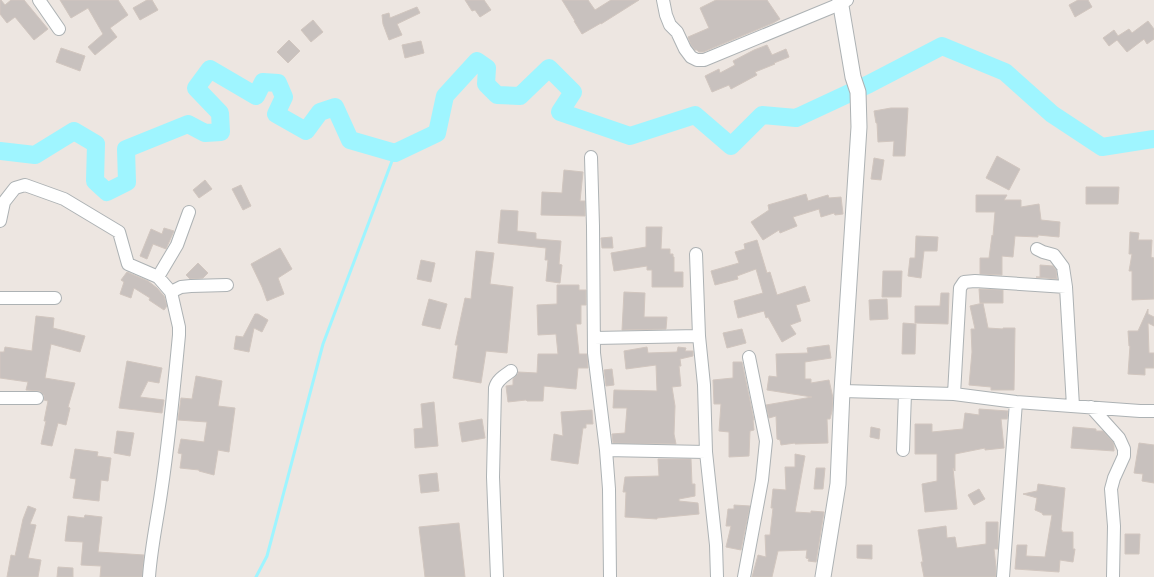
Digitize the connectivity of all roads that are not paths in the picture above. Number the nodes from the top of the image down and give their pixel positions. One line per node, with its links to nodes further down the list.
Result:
1 (39, 0): 4 (street)
2 (664, 0): 3 (street)
3 (842, 1): 20 (street)
4 (59, 29)
5 (591, 157): 17 (street)
6 (189, 212): 10 (street)
7 (0, 222): 10 (street)
8 (1037, 249): 12 (street)
9 (696, 254): 16 (street)
10 (158, 277): 13 (street)
11 (227, 286): 13 (street)
12 (1066, 287): 22 (street); 26 (street)
13 (170, 292): 32 (street)
14 (0, 298): 15 (street)
15 (55, 298)
16 (699, 336): 17 (street); 31 (street)
17 (594, 338): 29 (street)
18 (748, 357): 36 (street)
19 (511, 371): 33 (street)
20 (842, 392): 21 (street); 37 (street)
21 (905, 393): 22 (street); 30 (street)
22 (954, 394): 25 (street)
23 (0, 398): 24 (street)
24 (37, 398)
25 (1016, 402): 26 (street); 38 (street)
26 (1073, 406): 27 (street)
27 (1091, 407): 28 (street); 39 (street)
28 (1154, 411)
29 (606, 450): 31 (street); 34 (street)
30 (903, 450)
31 (706, 452): 35 (street)
32 (149, 577)
33 (497, 577)
34 (610, 577)
35 (717, 577)
36 (744, 577)
37 (822, 577)
38 (1003, 577)
39 (1113, 577)

